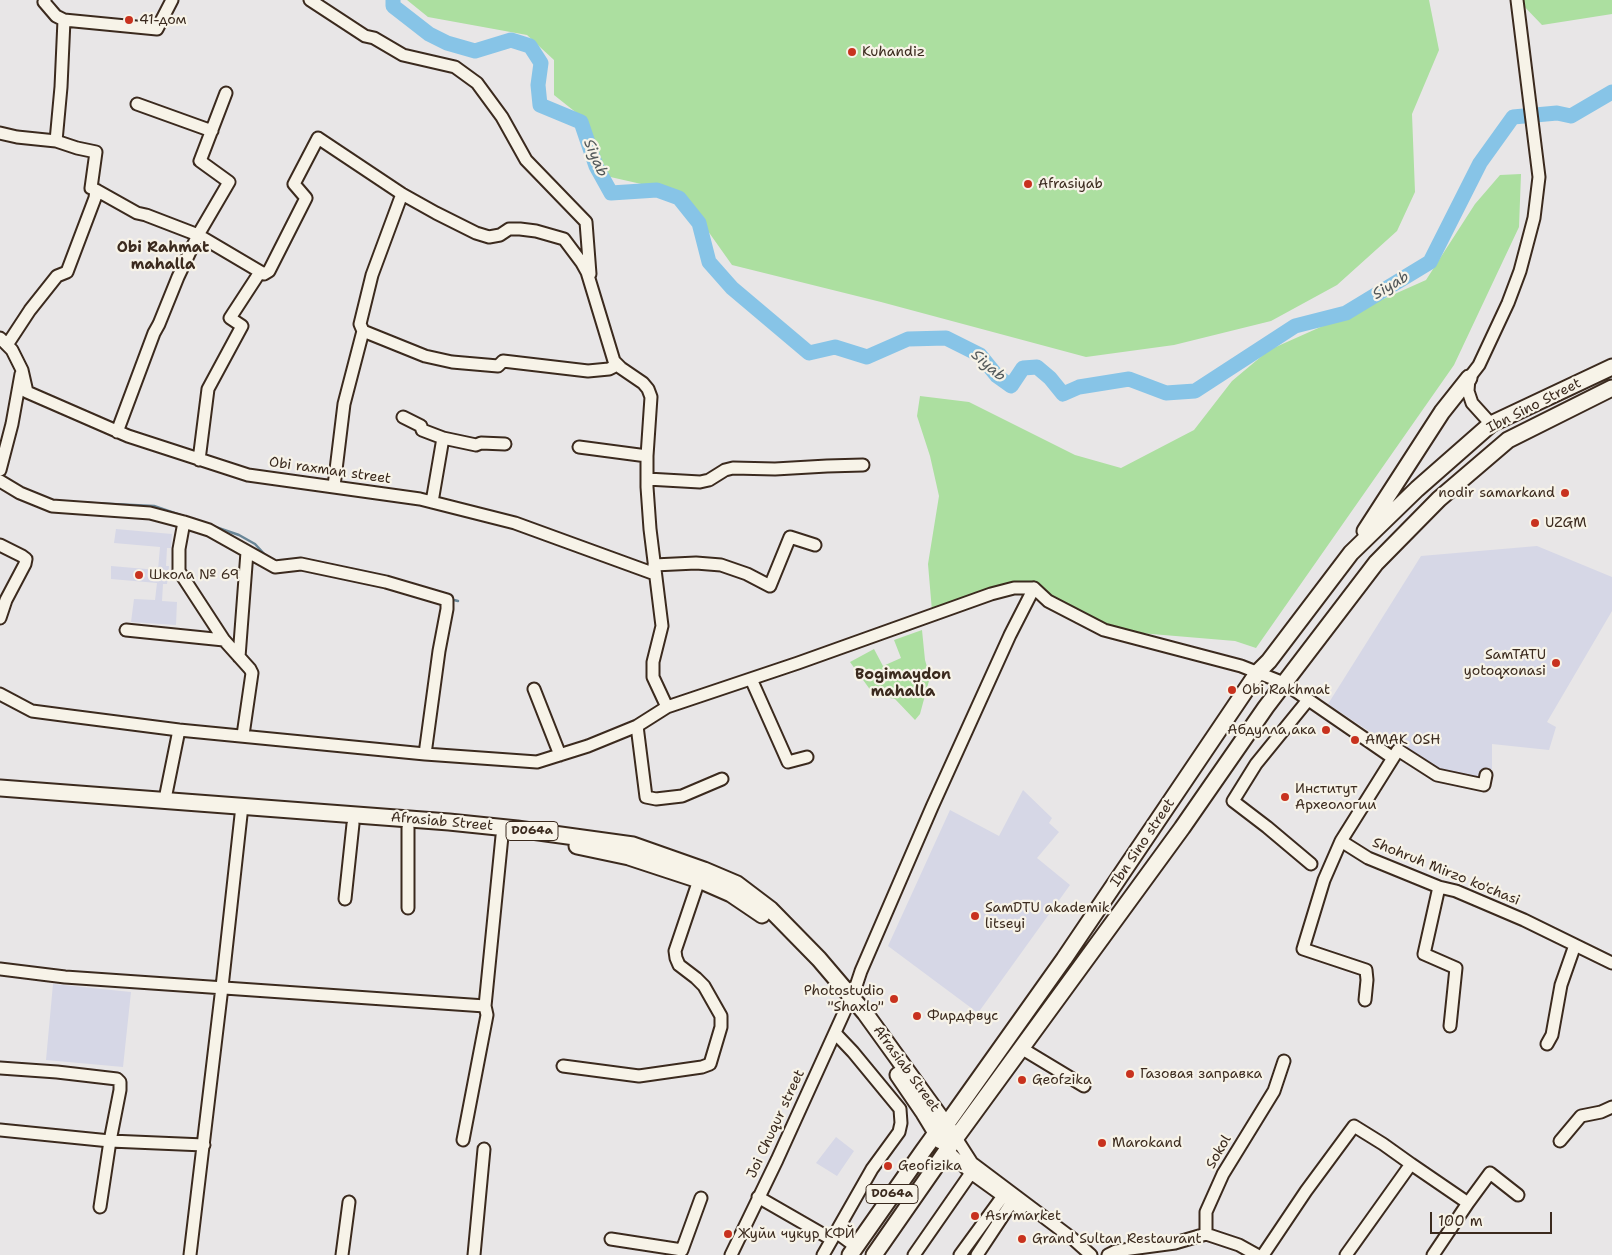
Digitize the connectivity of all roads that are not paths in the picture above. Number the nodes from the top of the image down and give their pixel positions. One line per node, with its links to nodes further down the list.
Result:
1 (45, 0): 5 (street)
2 (172, 0): 5 (street)
3 (310, 0): 15 (street)
4 (1517, 0): 21 (street)
5 (64, 20): 10 (street)
6 (226, 93): 8 (street)
7 (137, 104): 8 (street)
8 (212, 131): 13 (street)
9 (0, 133): 10 (street)
10 (56, 141): 11 (street)
11 (96, 190): 13 (street); 17 (street)
12 (402, 194): 14 (street); 15 (street); 16 (street)
13 (198, 235): 14 (street); 25 (street)
14 (260, 272): 31 (street)
15 (590, 282): 18 (street)
16 (363, 331): 18 (street); 36 (street)
17 (4, 341): 20 (street)
18 (617, 365): 30 (street)
19 (1612, 367): 24 (main road, Ibn Sino Street)
20 (22, 370): 25 (street, Obi raxman street); 33 (street)
21 (1469, 378): 24 (street); 42 (main road)
22 (1612, 388): 27 (main road, Ibn Sino Street)
23 (403, 417): 26 (street)
24 (1491, 424): 27 (main road); 42 (main road, Ibn Sino Street)
25 (117, 432): 31 (street, Obi raxman street)
26 (443, 438): 28 (street); 37 (street)
27 (1508, 440): 51 (main road, Ibn Sino Street)
28 (505, 444)
29 (579, 447): 30 (street)
30 (647, 456): 34 (street)
31 (199, 460): 36 (street, Obi raxman street)
32 (863, 465): 34 (street)
33 (0, 470)
34 (647, 479): 43 (street)
35 (0, 481): 38 (street)
36 (334, 486): 37 (street, Obi raxman street)
37 (432, 502): 43 (street, Obi raxman street)
38 (184, 522): 41 (street); 47 (street)
39 (0, 545): 45 (street)
40 (815, 545): 43 (street)
41 (247, 552): 48 (street); 59 (street)
42 (1351, 553): 49 (main road, Ibn Sino street)
43 (654, 570): 55 (street)
44 (1034, 588): 49 (street); 50 (street); 85 (street, Joi Chuqur street)
45 (0, 618)
46 (126, 630): 47 (street)
47 (224, 640): 48 (street)
48 (239, 657): 58 (street)
49 (1258, 672): 51 (street); 96 (main road, Ibn Sino street)
50 (751, 679): 55 (street); 61 (street)
51 (1284, 683): 54 (street); 90 (main road, Ibn Sino street)
52 (534, 689): 60 (street)
53 (0, 694): 57 (street)
54 (1308, 700): 62 (street); 75 (street)
55 (667, 707): 56 (street)
56 (637, 726): 60 (street); 64 (street)
57 (179, 730): 58 (street); 69 (street)
58 (243, 735): 59 (street)
59 (425, 754): 60 (street)
60 (560, 755)
61 (807, 758)
62 (1393, 758): 63 (street); 74 (street)
63 (1486, 775)
64 (722, 779)
65 (0, 788): 66 (main road, Afrasiab Street / D064a)
66 (34, 795): 67 (main road, Afrasiab Street / D064a); 68 (main road, Afrasiab Street / D064a)
67 (0, 798)
68 (79, 799): 69 (main road, Afrasiab Street / D064a); 70 (main road, Afrasiab Street / D064a)
69 (165, 799): 70 (main road, Afrasiab Street / D064a)
70 (242, 810): 71 (main road, Afrasiab Street / D064a); 83 (street); 85 (main road, Afrasiab Street / D064a)
71 (353, 824): 72 (main road, Afrasiab Street / D064a); 78 (street)
72 (408, 828): 73 (main road, Afrasiab Street / D064a); 79 (street)
73 (502, 836): 76 (main road, Afrasiab Street / D064a); 86 (street)
74 (1341, 841): 77 (street, Shohruh Mirzo ko'chasi); 84 (street)
75 (1311, 864)
76 (699, 880): 85 (main road, Afrasiab Street / D064a); 92 (street)
77 (1439, 887): 80 (street, Shohruh Mirzo ko'chasi); 87 (street)
78 (345, 899)
79 (408, 908)
80 (1575, 945): 81 (street, Shohruh Mirzo ko'chasi); 89 (street)
81 (1612, 963)
82 (0, 969): 83 (street)
83 (222, 987): 86 (street); 102 (street)
84 (1366, 1000)
85 (850, 1002): 88 (street, Joi Chuqur street); 96 (main road, Afrasiab Street / D064a)
86 (485, 1006): 98 (street)
87 (1450, 1026)
88 (835, 1033): 107 (street, Joi Chuqur street); 114 (street)
89 (1547, 1044)
90 (1021, 1048): 94 (street); 101 (main road, Ibn Sino street)
91 (1284, 1061): 113 (street, Sokol)
92 (563, 1066)
93 (0, 1068): 99 (street)
94 (1084, 1086)
95 (1612, 1106): 100 (street)
96 (941, 1129): 101 (main road, D064a); 116 (main road, Ibn Sino street / D064a)
97 (0, 1130): 99 (street)
98 (463, 1140)
99 (110, 1141): 102 (street); 112 (street)
100 (1560, 1141)
101 (951, 1144): 105 (street); 122 (main road, Ibn Sino street / D064a); 127 (street)
102 (204, 1145): 117 (street)
103 (484, 1149): 119 (street)
104 (1411, 1164): 111 (street); 130 (street); 131 (street)
105 (971, 1173): 109 (street); 123 (street)
106 (1518, 1195): 111 (street)
107 (758, 1197): 114 (street); 120 (street, Joi Chuqur street)
108 (701, 1198): 115 (street)
109 (1007, 1199): 124 (street); 125 (street); 126 (street)
110 (350, 1202): 118 (street)
111 (1468, 1203): 132 (street)
112 (100, 1207)
113 (1206, 1234): 128 (street); 129 (street)
114 (833, 1236): 116 (street); 121 (street)
115 (611, 1238)
116 (852, 1250)
117 (190, 1255)
118 (342, 1255)
119 (474, 1255)
120 (731, 1255)
121 (823, 1255)
122 (874, 1255)
123 (914, 1255)
124 (960, 1255)
125 (977, 1255)
126 (1087, 1255)
127 (1091, 1255)
128 (1108, 1255)
129 (1257, 1255)
130 (1263, 1255)
131 (1346, 1255)
132 (1433, 1255)

